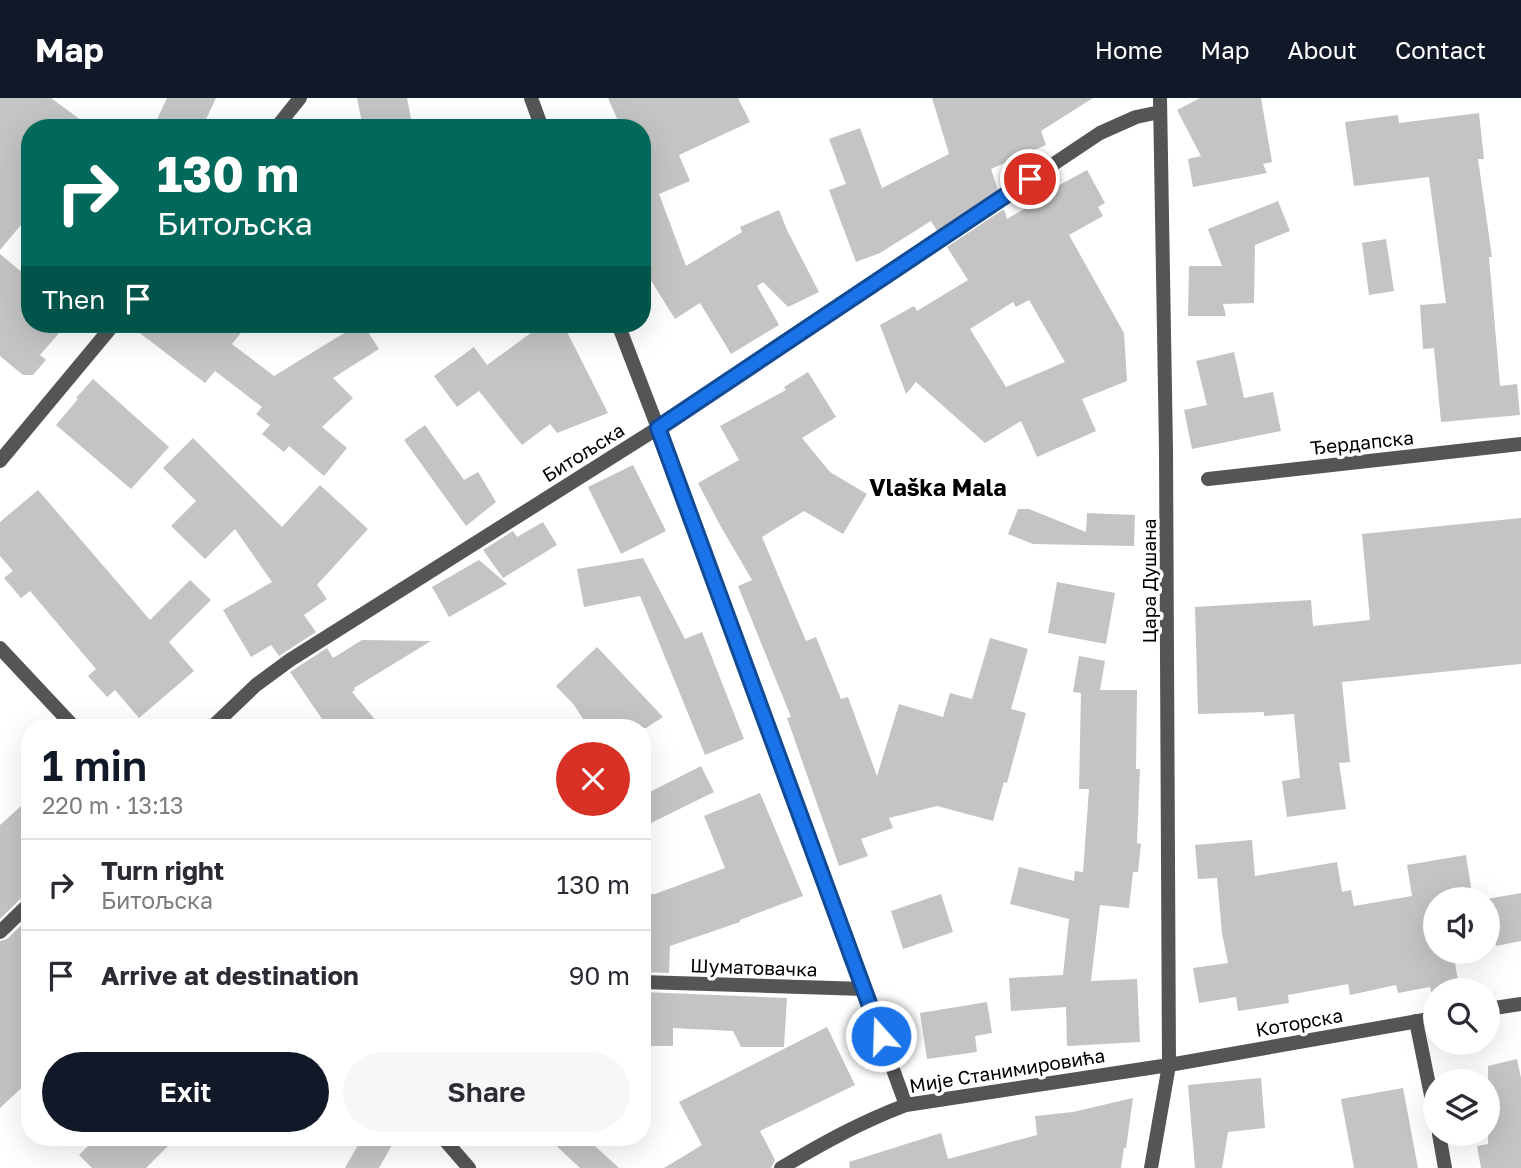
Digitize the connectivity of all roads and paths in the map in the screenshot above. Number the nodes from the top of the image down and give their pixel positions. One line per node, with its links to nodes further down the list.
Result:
1 (300, 98): 4 (street)
2 (531, 98): 5 (street)
3 (1160, 105): 8 (street, Битољска); 23 (street, Цара Душана)
4 (283, 119)
5 (539, 119)
6 (107, 333): 10 (street)
7 (621, 333): 8 (street)
8 (658, 428): 14 (street, Битољска); 18 (street)
9 (1521, 444): 11 (street, Ђердапска)
10 (0, 461)
11 (1208, 479)
12 (0, 648): 13 (street)
13 (67, 719)
14 (220, 719)
15 (21, 912): 16 (street)
16 (0, 932)
17 (651, 982): 18 (street, Шуматовачка)
18 (864, 989): 25 (street)
19 (1521, 1004): 20 (street)
20 (1500, 1007)
21 (1423, 1020): 22 (street, Которска)
22 (1416, 1021): 23 (street, Которска); 24 (street)
23 (1169, 1065): 25 (street, Мије Станимировића); 30 (street, Цара Душана)
24 (1426, 1069)
25 (906, 1105): 29 (street, Мије Станимировића)
26 (450, 1146): 28 (street)
27 (1441, 1146): 31 (street)
28 (470, 1168)
29 (781, 1168)
30 (1150, 1168)
31 (1446, 1168)

